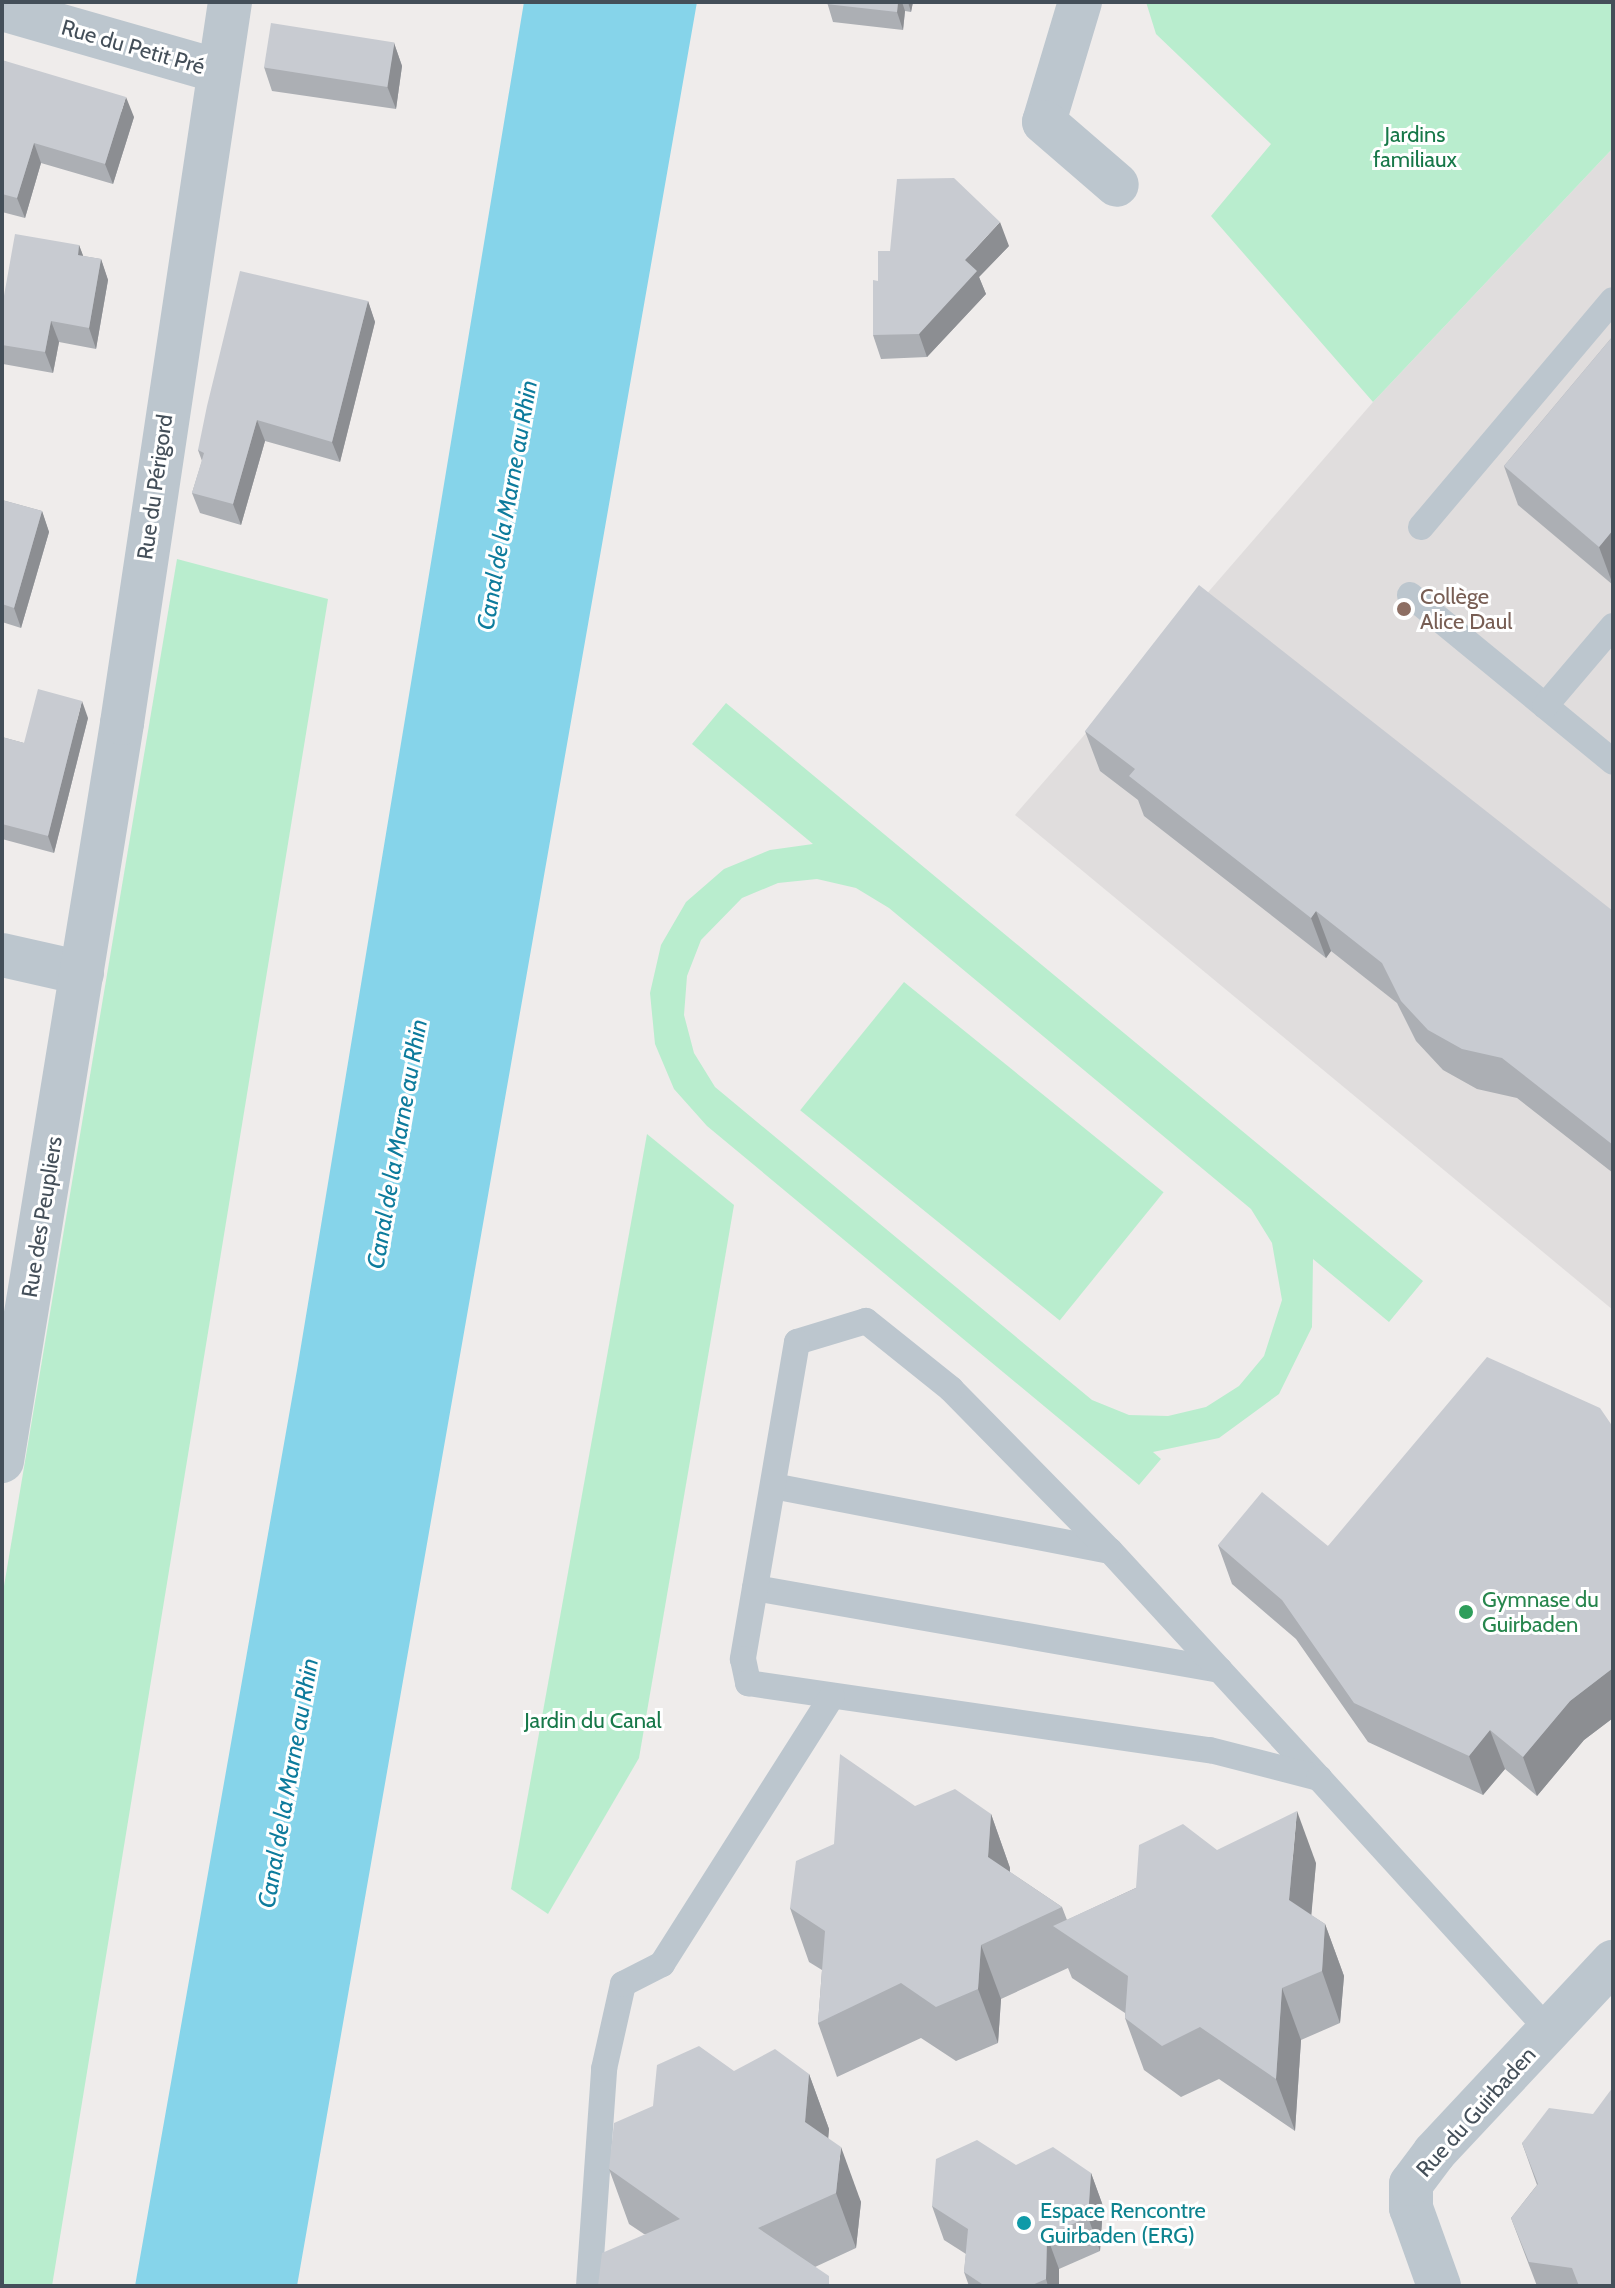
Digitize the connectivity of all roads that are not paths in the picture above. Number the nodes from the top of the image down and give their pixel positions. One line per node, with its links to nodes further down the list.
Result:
1 (230, 2): 4 (street, Rue du Périgord)
2 (1080, 2): 5 (street)
3 (2, 9): 4 (street, Rue du Petit Pré)
4 (218, 71): 13 (street, Rue du Périgord)
5 (1117, 185)
6 (1613, 300): 7 (lane)
7 (1421, 527)
8 (1410, 595): 10 (lane)
9 (1613, 626): 10 (lane)
10 (1545, 706): 11 (lane)
11 (1613, 762)
12 (2, 955): 13 (street)
13 (82, 973): 14 (street, Rue des Peupliers)
14 (2, 1461)
15 (773, 1486): 16 (lane); 16 (lane); 17 (lane)
16 (1110, 1551): 18 (lane)
17 (755, 1588): 18 (lane); 19 (lane)
18 (1220, 1670): 20 (lane)
19 (832, 1696): 20 (lane); 23 (lane)
20 (1319, 1778): 22 (lane)
21 (1613, 1962): 22 (street, Rue du Guirbaden)
22 (1547, 2029): 24 (street, Rue du Guirbaden)
23 (589, 2286)
24 (1439, 2286)

